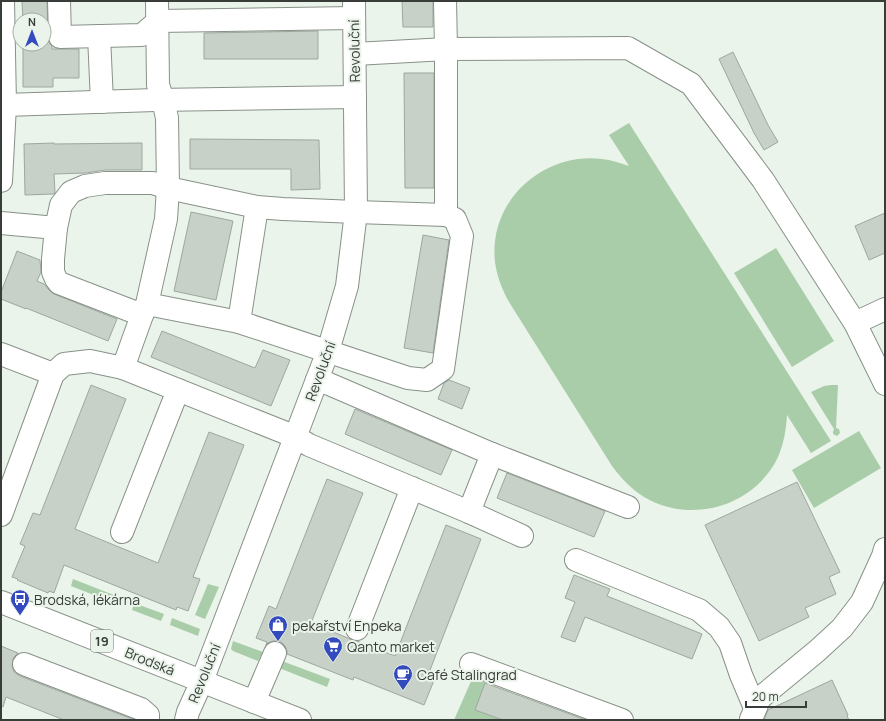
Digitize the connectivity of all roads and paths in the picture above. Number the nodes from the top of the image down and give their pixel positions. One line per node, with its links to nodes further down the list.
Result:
1 (3, 1): 12 (street)
2 (59, 1): 6 (street)
3 (445, 1): 7 (street)
4 (354, 10): 5 (street); 8 (street, Revoluční)
5 (157, 11): 6 (street); 10 (street)
6 (99, 36): 11 (street)
7 (446, 49): 8 (street); 17 (street); 23 (street)
8 (354, 54): 9 (street, Revoluční)
9 (355, 97): 10 (street); 16 (street, Revoluční)
10 (163, 100): 11 (street); 14 (street)
11 (102, 102): 12 (street)
12 (5, 105): 13 (street)
13 (1, 181)
14 (168, 188): 15 (street); 19 (street); 21 (street)
15 (257, 207): 16 (street); 22 (street)
16 (356, 212): 17 (street); 24 (street, Revoluční)
17 (446, 215): 24 (street)
18 (1, 223): 19 (street)
19 (56, 228): 21 (street)
20 (885, 308): 23 (street)
21 (144, 310): 22 (street); 26 (street)
22 (239, 322): 24 (street)
23 (855, 323): 29 (street)
24 (328, 351): 28 (street, Revoluční)
25 (1, 354): 27 (street)
26 (123, 368): 27 (street); 30 (street)
27 (53, 374): 36 (street)
28 (317, 380): 31 (street, Revoluční); 32 (street)
29 (885, 384)
30 (178, 390): 31 (street); 37 (street)
31 (296, 437): 33 (street); 46 (street, Revoluční)
32 (492, 454): 34 (street); 35 (street)
33 (412, 488): 35 (street); 42 (street)
34 (628, 507)
35 (469, 512): 38 (street)
36 (1, 516)
37 (122, 532)
38 (522, 536)
39 (885, 549): 48 (street)
40 (576, 560): 48 (street)
41 (1, 602): 46 (street, Brodská / 19)
42 (357, 629)
43 (275, 653): 47 (street)
44 (24, 664): 49 (street)
45 (471, 664): 52 (street)
46 (202, 681): 47 (street, Brodská / 19); 50 (street, Revoluční)
47 (254, 702): 51 (street, Brodská / 19)
48 (753, 714)
49 (148, 720)
50 (186, 720)
51 (300, 720)
52 (622, 720)

